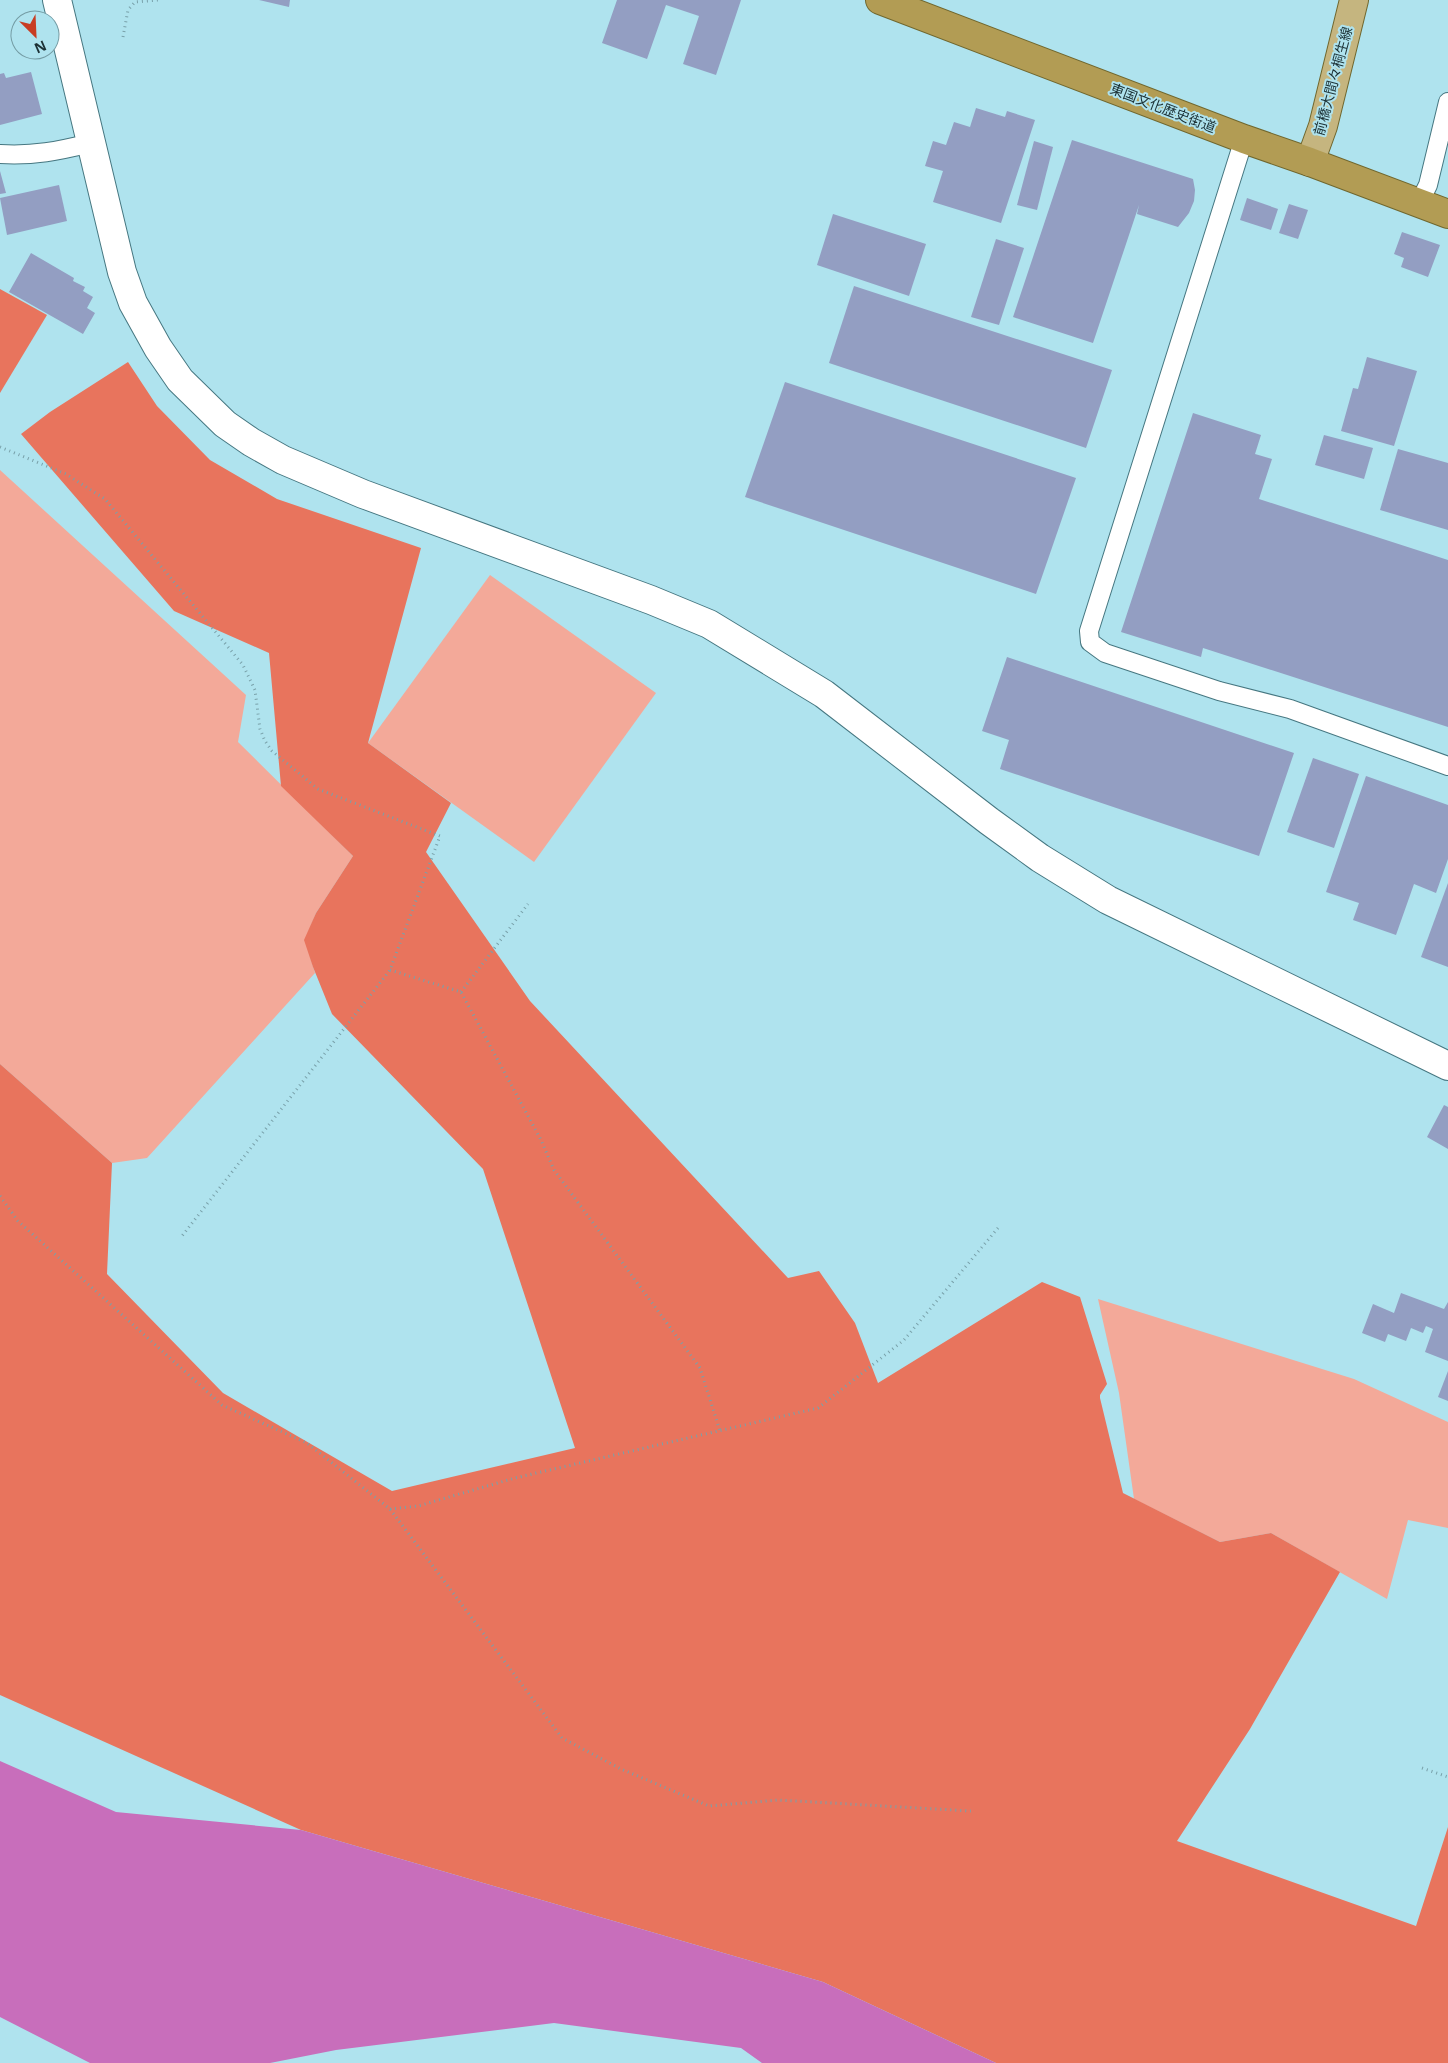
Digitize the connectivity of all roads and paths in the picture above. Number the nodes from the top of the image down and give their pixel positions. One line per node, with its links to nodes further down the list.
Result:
1 (57, 0): 8 (street)
2 (158, 0): 5 (path)
3 (880, 0): 7 (highway, 東国文化歴史街道)
4 (1354, 0): 10 (main road, 前橋大間々桐生線)
5 (123, 37)
6 (1448, 102): 11 (lane)
7 (1244, 139): 10 (highway, 東国文化歴史街道); 14 (lane)
8 (91, 143): 9 (lane); 18 (street)
9 (0, 154)
10 (1310, 162): 11 (highway, 東国文化歴史街道)
11 (1419, 204): 12 (highway, 東国文化歴史街道)
12 (1448, 214)
13 (0, 447): 16 (path)
14 (1448, 766)
15 (528, 904): 17 (path)
16 (390, 970): 17 (path); 21 (path)
17 (461, 992): 22 (path)
18 (1448, 1066)
19 (0, 1196): 23 (path)
20 (998, 1228): 22 (path)
21 (182, 1236)
22 (720, 1431): 23 (path)
23 (390, 1508): 26 (path)
24 (1422, 1768): 25 (path)
25 (1448, 1777)
26 (971, 1811)

